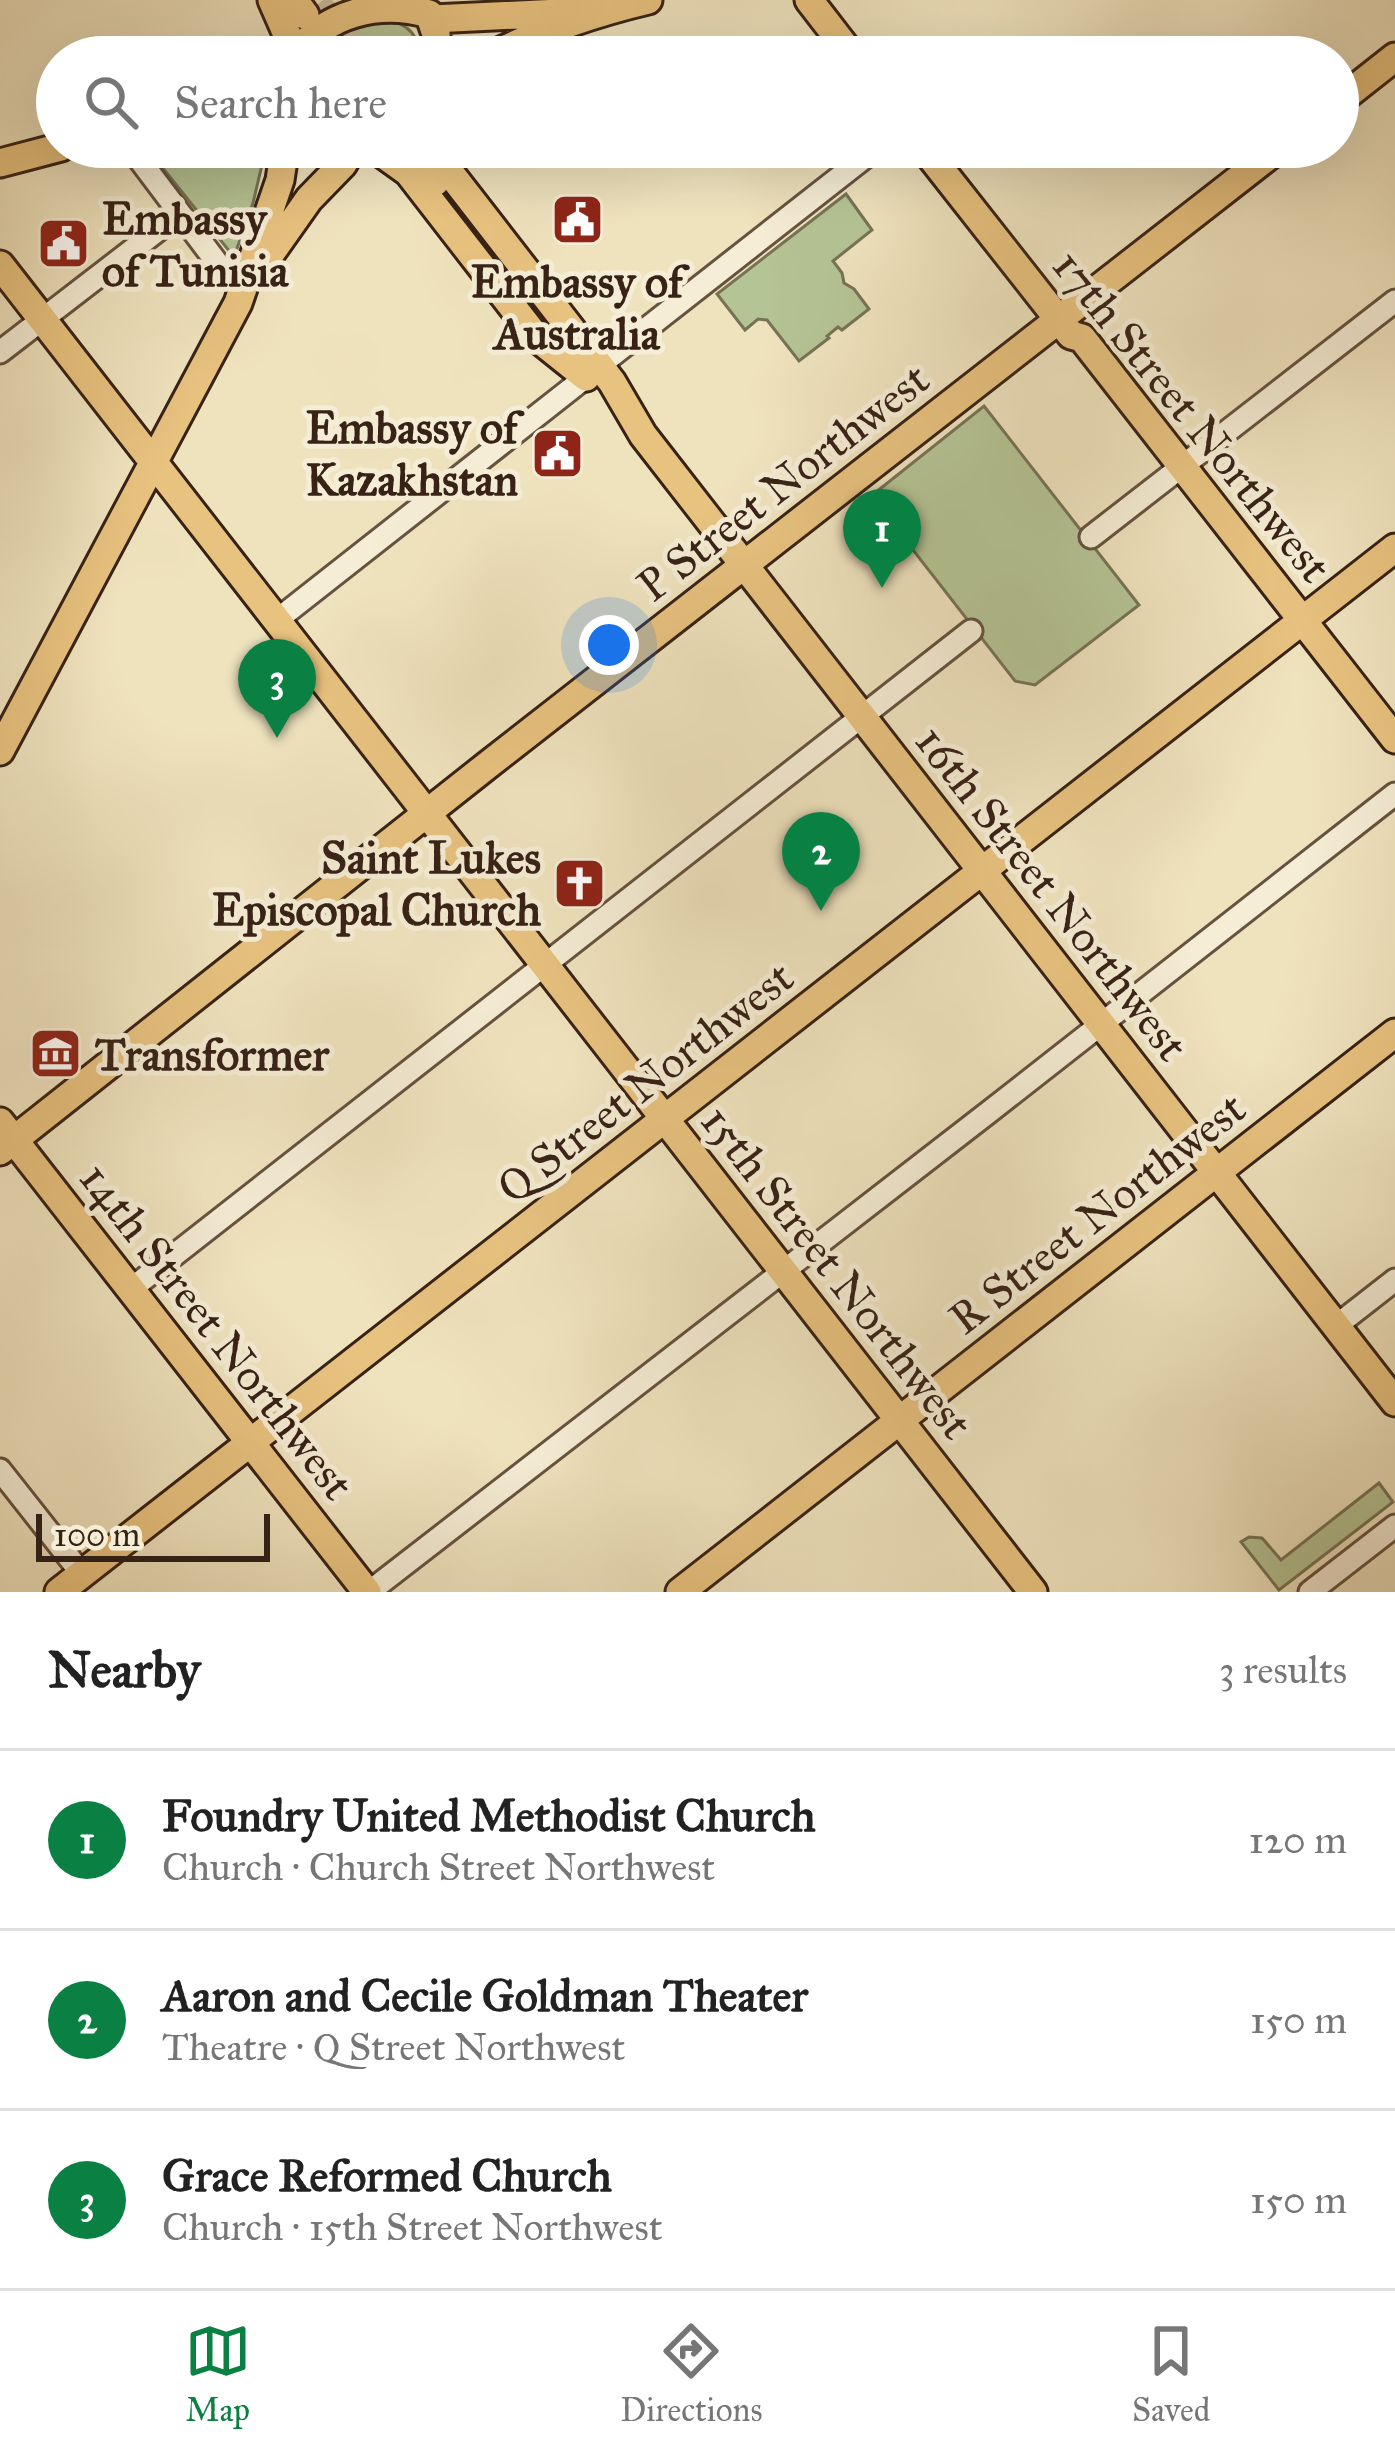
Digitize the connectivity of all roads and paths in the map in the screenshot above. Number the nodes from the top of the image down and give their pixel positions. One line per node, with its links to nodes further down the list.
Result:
1 (272, 0): 7 (main road)
2 (648, 0): 5 (main road)
3 (809, 0): 10 (main road)
4 (367, 2): 6 (main road); 8 (main road)
5 (599, 6): 6 (main road); 9 (main road)
6 (432, 11)
7 (287, 36)
8 (314, 36)
9 (533, 36)
10 (837, 36)
11 (1395, 57): 12 (main road)
12 (1359, 85)
13 (36, 154): 14 (main road)
14 (0, 163)
15 (145, 168): 25 (street)
16 (282, 168): 27 (main road)
17 (340, 168): 27 (main road)
18 (402, 168): 32 (main road, 16th Street Northwest)
19 (425, 168): 32 (main road, 16th Street Northwest)
20 (445, 168): 32 (main road, 16th Street Northwest)
21 (467, 168): 32 (main road, 16th Street Northwest)
22 (851, 168): 32 (street)
23 (940, 168): 29 (main road, 17th Street Northwest)
24 (1253, 168): 29 (main road, P Street Northwest)
25 (178, 214): 27 (street); 30 (street)
26 (0, 265): 30 (main road, 15th Street Northwest)
27 (244, 290): 33 (main road)
28 (1395, 301): 34 (street)
29 (1059, 319): 34 (main road, 17th Street Northwest); 37 (main road, P Street Northwest)
30 (43, 320): 31 (street); 33 (main road, 15th Street Northwest)
31 (0, 352)
32 (593, 371): 37 (main road, 16th Street Northwest); 38 (street)
33 (153, 462): 38 (main road, 15th Street Northwest); 43 (main road)
34 (1182, 466): 35 (street); 39 (main road, 17th Street Northwest)
35 (1091, 537)
36 (1395, 548): 39 (main road, Q Street Northwest)
37 (744, 566): 41 (main road, 16th Street Northwest); 45 (main road, P Street Northwest)
38 (277, 620): 45 (main road, 15th Street Northwest)
39 (1303, 620): 42 (main road, 17th Street Northwest); 46 (main road, Q Street Northwest)
40 (971, 631): 41 (street)
41 (862, 718): 46 (main road, 16th Street Northwest); 47 (street)
42 (1395, 739)
43 (0, 751)
44 (1395, 794): 48 (street)
45 (428, 814): 47 (main road, 15th Street Northwest); 51 (main road, P Street Northwest)
46 (982, 872): 48 (main road, 16th Street Northwest); 50 (main road, Q Street Northwest)
47 (545, 965): 50 (main road, 15th Street Northwest); 55 (street)
48 (1101, 1024): 52 (main road, 16th Street Northwest); 53 (street)
49 (1395, 1033): 52 (main road, R Street Northwest)
50 (665, 1119): 53 (main road, 15th Street Northwest); 59 (main road, Q Street Northwest)
51 (5, 1138): 55 (main road, 14th Street Northwest)
52 (1216, 1172): 56 (main road, 16th Street Northwest); 58 (main road, R Street Northwest)
53 (783, 1271): 58 (main road, 15th Street Northwest); 65 (street)
54 (1395, 1280): 56 (street)
55 (131, 1289): 59 (main road, 14th Street Northwest)
56 (1336, 1326): 57 (main road, 16th Street Northwest)
57 (1395, 1402)
58 (899, 1420): 63 (main road, R Street Northwest); 66 (main road, 15th Street Northwest)
59 (250, 1442): 62 (main road, Q Street Northwest); 65 (main road, 14th Street Northwest)
60 (0, 1470): 62 (street)
61 (1395, 1526): 67 (street)
62 (82, 1574): 64 (main road, Q Street Northwest)
63 (692, 1588)
64 (59, 1592)
65 (368, 1592)
66 (1033, 1592)
67 (1310, 1592)

